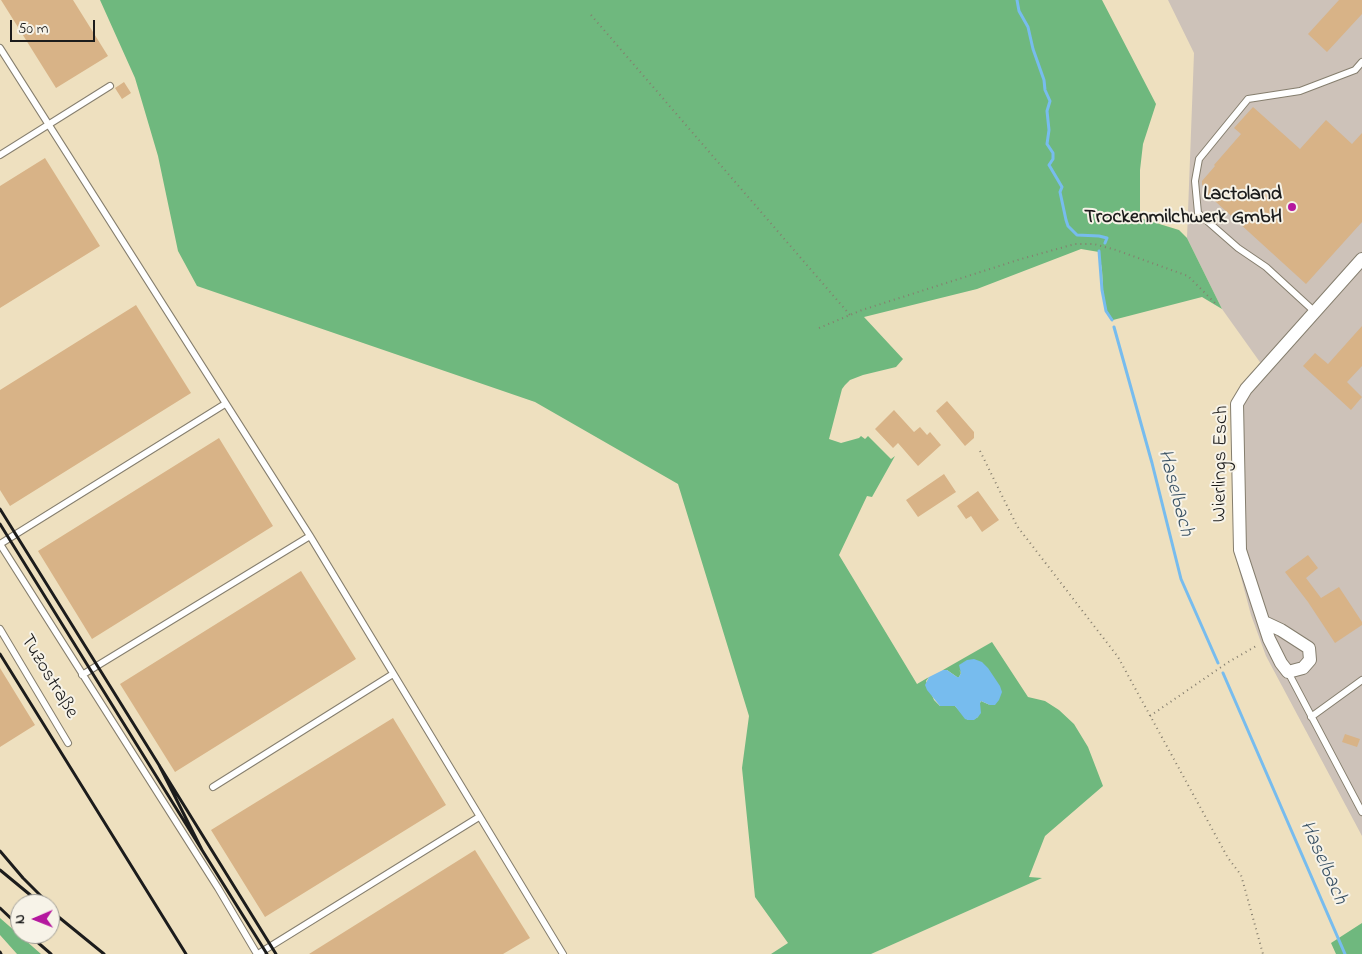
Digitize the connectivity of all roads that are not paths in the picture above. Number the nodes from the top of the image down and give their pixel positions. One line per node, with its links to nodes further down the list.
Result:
1 (0, 48): 4 (lane)
2 (1362, 62): 7 (lane)
3 (110, 86): 4 (lane)
4 (49, 126): 5 (lane); 8 (lane)
5 (0, 155)
6 (1362, 259): 7 (street, Wierlings Esch)
7 (1315, 312): 10 (street, Wierlings Esch)
8 (225, 404): 9 (lane); 14 (lane)
9 (310, 536): 13 (lane); 14 (lane)
10 (1264, 622): 12 (street, Wierlings Esch); 12 (street)
11 (0, 629): 17 (lane, Tuzostraße)
12 (1288, 672): 16 (lane)
13 (393, 674): 18 (lane); 20 (lane)
14 (82, 675): 21 (lane)
15 (1362, 680): 16 (lane)
16 (1311, 717): 19 (lane)
17 (68, 743)
18 (212, 786)
19 (1362, 812)
20 (479, 817): 21 (lane); 22 (lane)
21 (258, 954)
22 (563, 954)

